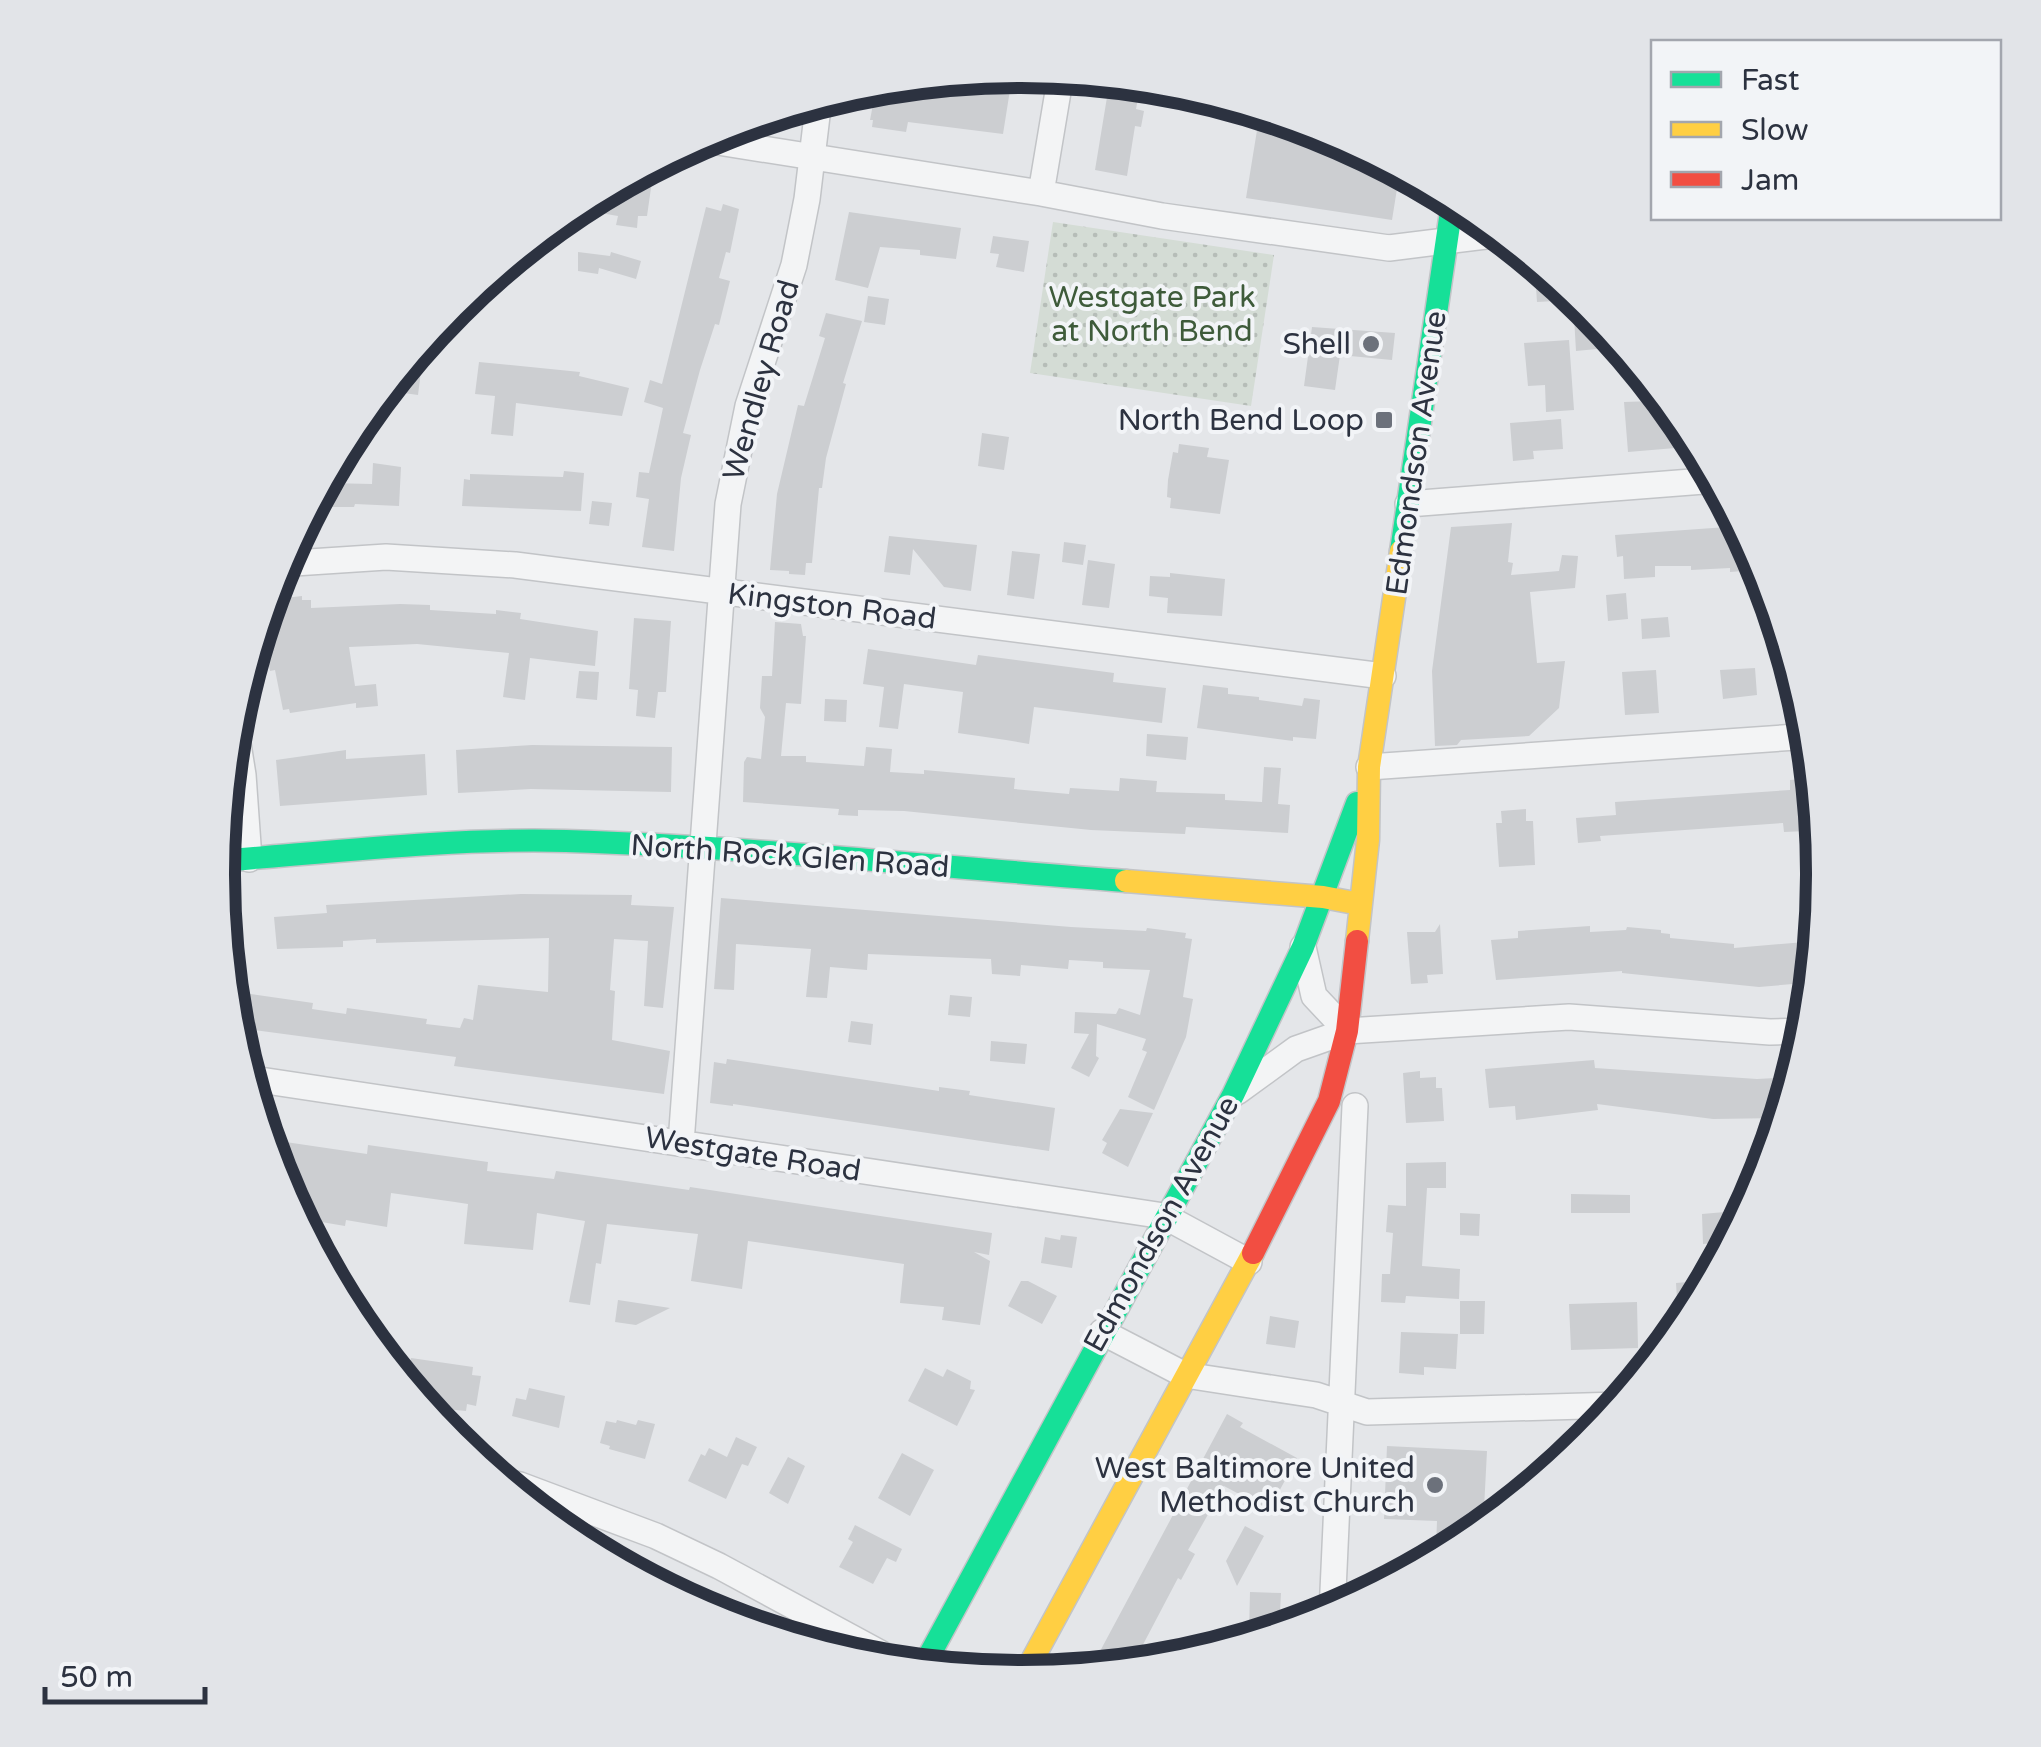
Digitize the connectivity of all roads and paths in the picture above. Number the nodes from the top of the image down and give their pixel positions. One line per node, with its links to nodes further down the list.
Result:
1 (1059, 89): 5 (street)
2 (818, 114): 4 (street, Wendley Road)
3 (728, 144): 4 (street)
4 (812, 157): 5 (street); 12 (street, Wendley Road)
5 (1041, 193): 8 (street)
6 (1450, 216): 8 (main road, Edmondson Avenue)
7 (1480, 236): 8 (street)
8 (1447, 240): 10 (main road, Edmondson Avenue)
9 (1701, 481): 10 (street)
10 (1408, 504): 13 (main road, Edmondson Avenue)
11 (299, 562): 12 (street, Kingston Road)
12 (720, 592): 13 (street, Kingston Road); 17 (street, Wendley Road)
13 (1383, 676): 16 (main road, Edmondson Avenue)
14 (1794, 737): 16 (street)
15 (242, 767): 18 (street)
16 (1369, 767): 20 (main road, Edmondson Avenue); 21 (main road, Edmondson Avenue)
17 (702, 848): 18 (main road, North Rock Glen Road); 20 (main road, North Rock Glen Road); 28 (street, Wendley Road)
18 (249, 859): 19 (main road, North Rock Glen Road)
19 (235, 860)
20 (1323, 897): 21 (main road, North Rock Glen Road); 22 (main road, Edmondson Avenue)
21 (1360, 904): 23 (main road, Edmondson Avenue)
22 (1303, 946): 23 (street); 26 (main road, Edmondson Avenue)
23 (1347, 1031): 24 (street); 26 (street); 30 (main road, Edmondson Avenue)
24 (1790, 1031)
25 (262, 1080): 28 (street, Westgate Road)
26 (1233, 1095): 29 (main road, Edmondson Avenue)
27 (1355, 1106): 33 (street)
28 (681, 1143): 29 (street, Westgate Road)
29 (1164, 1216): 30 (street, Westgate Road); 31 (main road, Edmondson Avenue)
30 (1249, 1262): 32 (main road, Edmondson Avenue)
31 (1102, 1332): 32 (street); 38 (main road, Edmondson Avenue)
32 (1186, 1375): 33 (street); 39 (main road, Edmondson Avenue)
33 (1340, 1403): 34 (street); 36 (street)
34 (1598, 1406)
35 (533, 1490): 37 (street)
36 (1333, 1595)
37 (858, 1642)
38 (930, 1654)
39 (1032, 1660)

